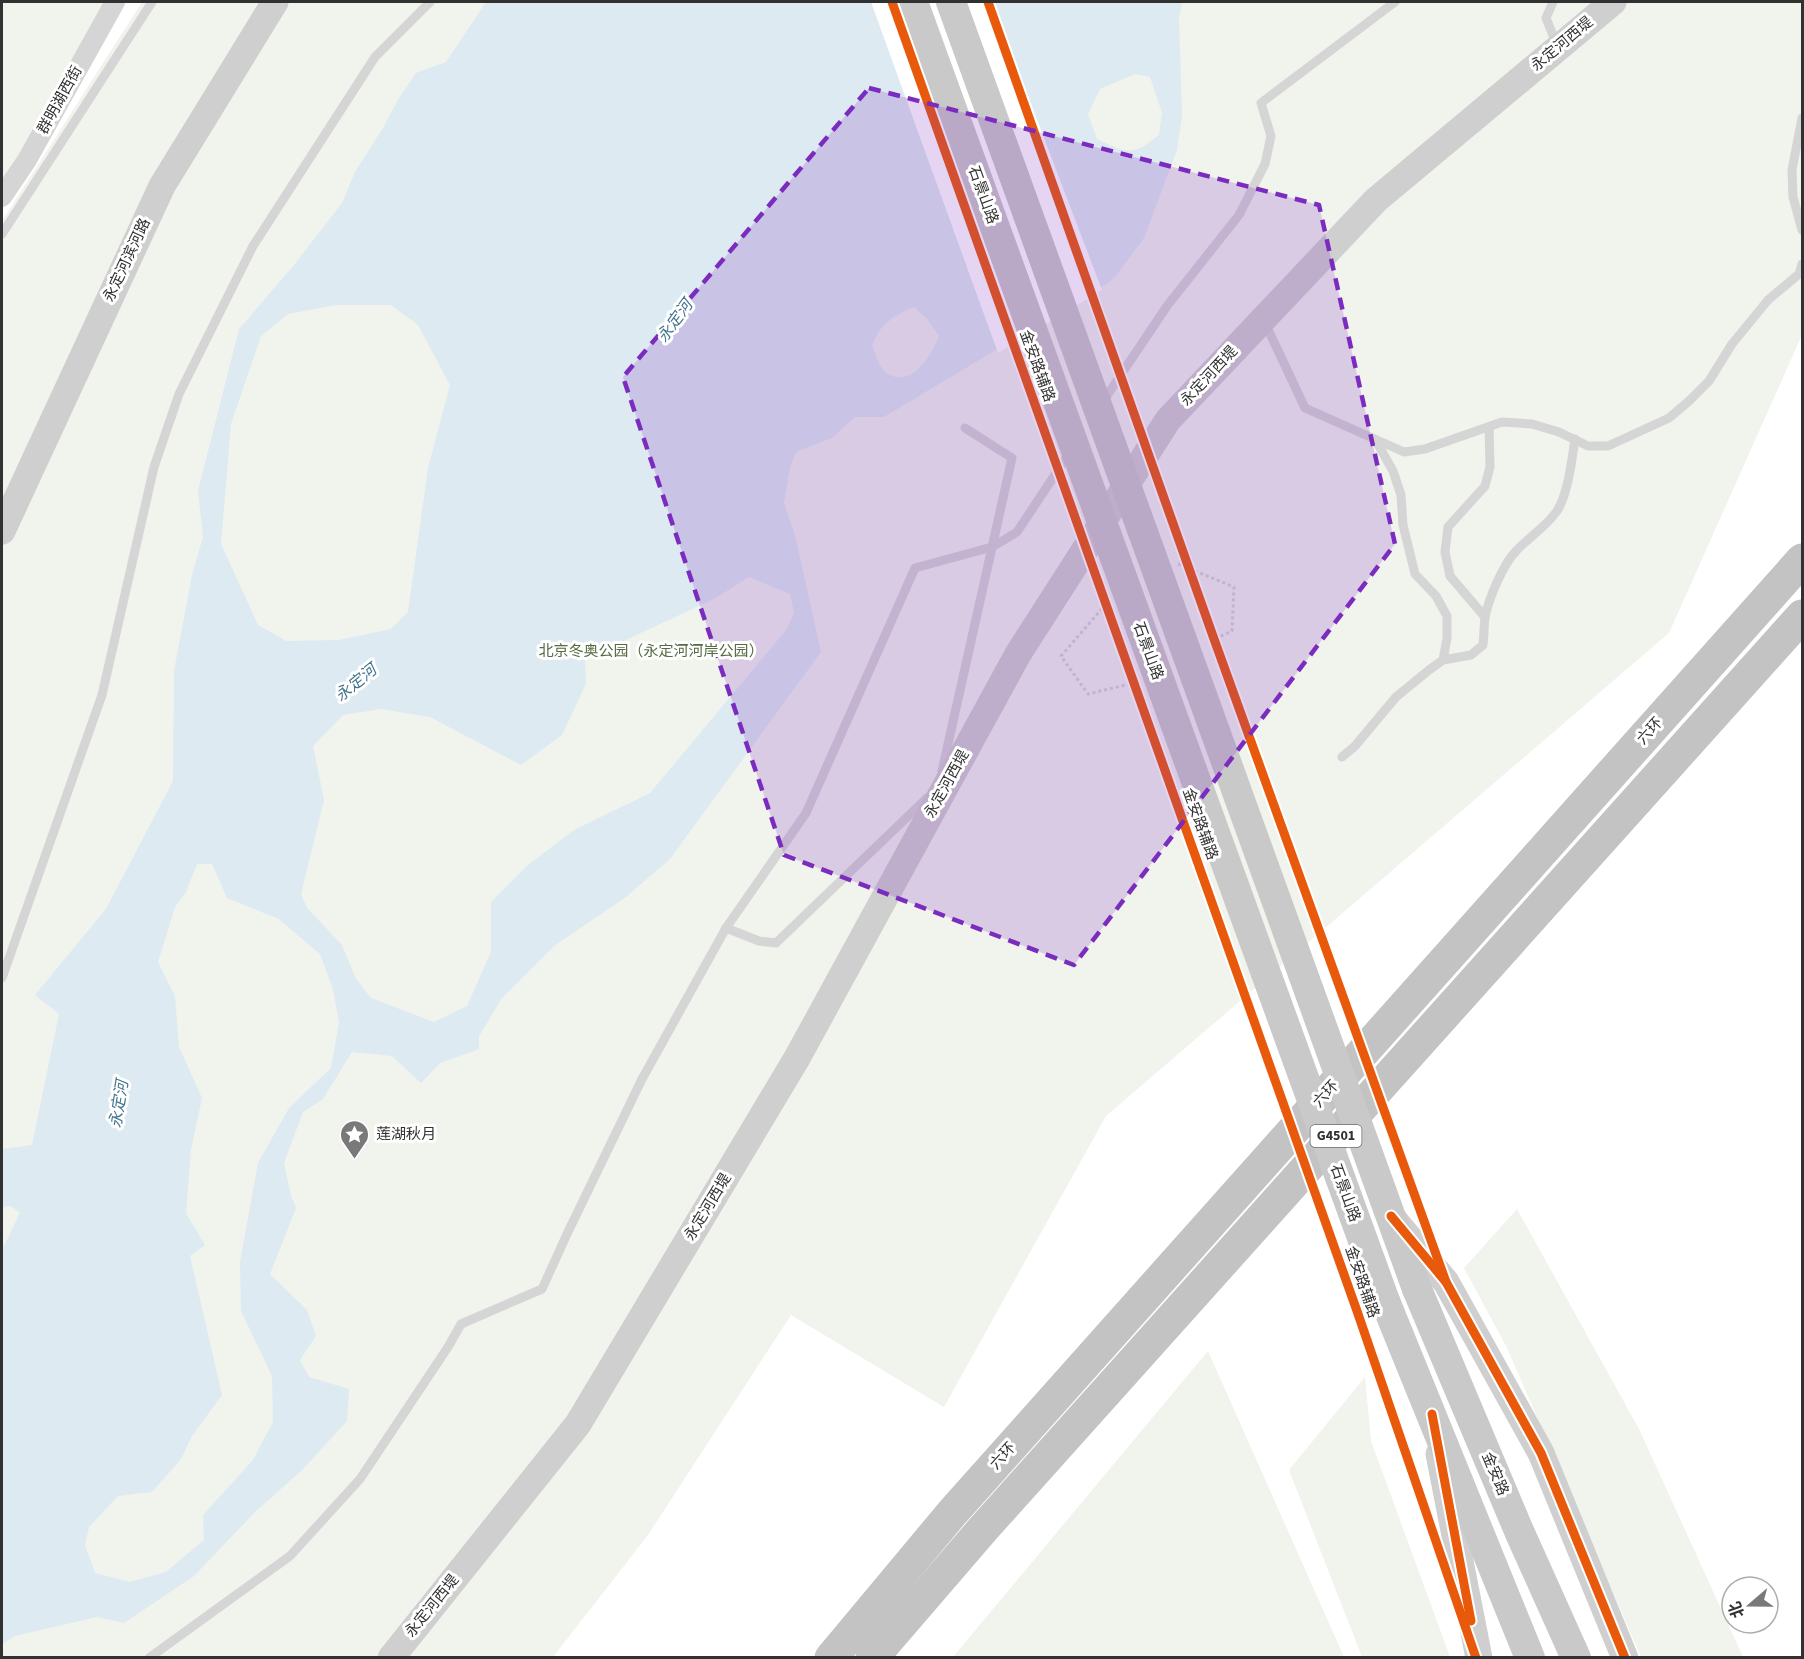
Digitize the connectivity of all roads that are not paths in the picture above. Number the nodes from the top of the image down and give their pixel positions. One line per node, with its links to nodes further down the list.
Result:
1 (115, 2): 12 (street, 群明湖西街)
2 (152, 2): 14 (lane)
3 (275, 2): 23 (street, 永定河滨河路)
4 (430, 2): 32 (lane)
5 (913, 2): 34 (main road, 石景山路, bridge)
6 (951, 2): 33 (main road, bridge)
7 (1395, 2): 17 (lane)
8 (1553, 2): 10 (lane)
9 (1613, 2): 10 (street, 永定河西堤)
10 (1558, 47): 16 (street, 永定河西堤)
11 (1803, 118): 13 (lane)
12 (2, 197)
13 (1803, 230)
14 (2, 234)
15 (1803, 264): 22 (lane)
16 (1263, 319): 21 (lane); 30 (street, 永定河西堤)
17 (1089, 424)
18 (1489, 427): 21 (lane); 22 (lane); 27 (lane)
19 (965, 428): 24 (lane)
20 (1082, 434): 24 (lane)
21 (1374, 438): 28 (lane)
22 (1575, 439): 27 (lane)
23 (2, 531)
24 (992, 547): 30 (lane); 31 (lane)
25 (1803, 560): 37 (highway, 六环 / G4501)
26 (1803, 616): 38 (highway, G4501)
27 (1485, 617): 28 (lane)
28 (1443, 660): 29 (lane)
29 (1342, 757)
30 (941, 789): 31 (lane); 36 (street, 永定河西堤)
31 (726, 928): 35 (lane)
32 (2, 978)
33 (1391, 1216): 41 (main road, 金安路, bridge); 42 (street)
34 (1432, 1414): 39 (street); 40 (main road)
35 (149, 1658)
36 (391, 1658)
37 (831, 1658)
38 (872, 1658)
39 (1479, 1658)
40 (1530, 1658)
41 (1576, 1658)
42 (1625, 1658)

